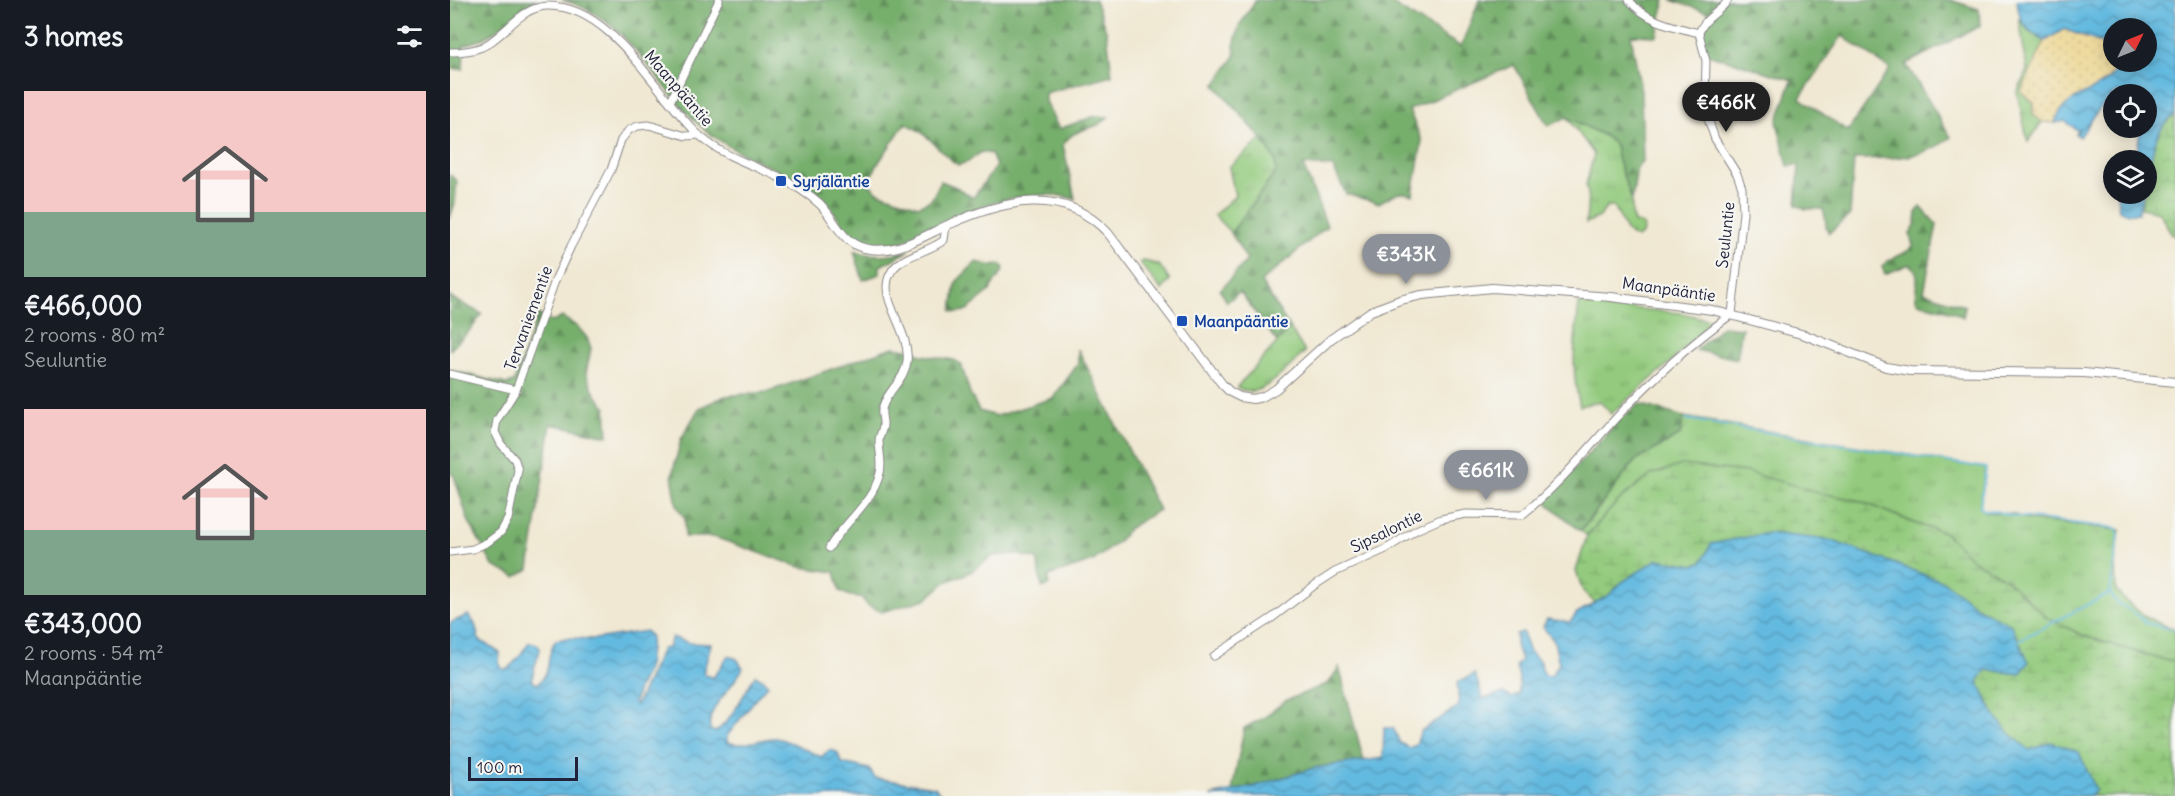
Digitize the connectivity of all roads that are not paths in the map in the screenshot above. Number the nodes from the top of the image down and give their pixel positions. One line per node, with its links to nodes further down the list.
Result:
1 (719, 0): 6 (street)
2 (1629, 0): 4 (street)
3 (1728, 0): 4 (street)
4 (1700, 33): 10 (street, Seuluntie)
5 (450, 52): 6 (street, Maanpääntie)
6 (670, 102): 7 (street, Maanpääntie)
7 (699, 135): 8 (street, Maanpääntie); 13 (street, Tervaniementie)
8 (777, 176): 9 (street, Maanpääntie)
9 (946, 226): 10 (street, Maanpääntie); 14 (street)
10 (1732, 314): 12 (street, Maanpääntie); 16 (street, Sipsalontie)
11 (450, 374): 13 (street)
12 (2175, 382)
13 (516, 390): 15 (street, Tervaniementie)
14 (829, 548)
15 (450, 552)
16 (1214, 656)

